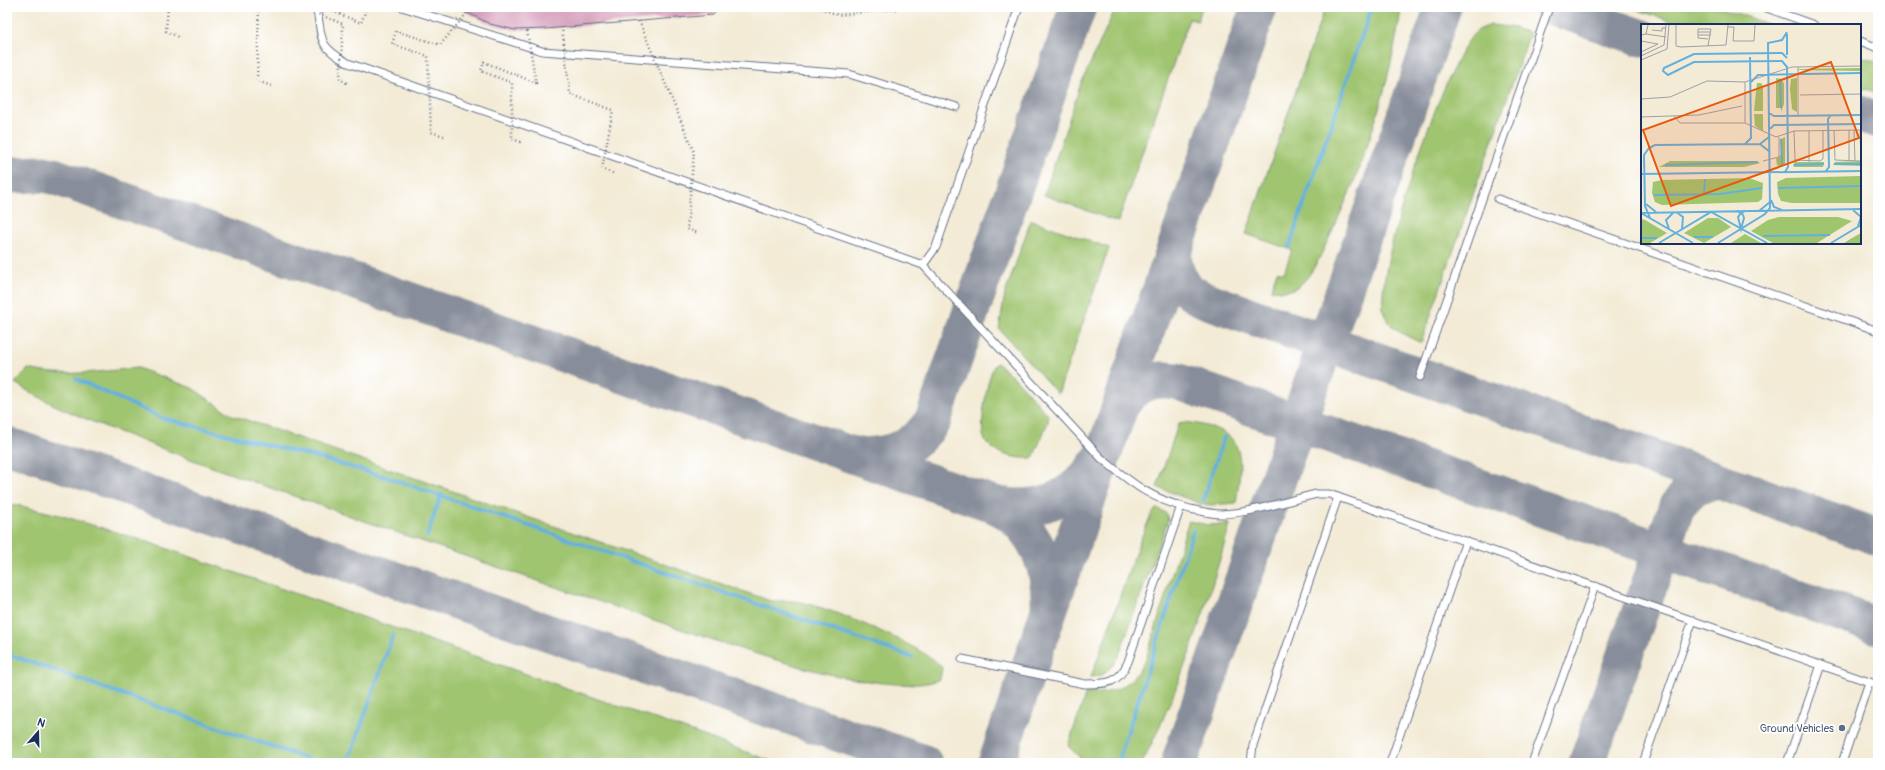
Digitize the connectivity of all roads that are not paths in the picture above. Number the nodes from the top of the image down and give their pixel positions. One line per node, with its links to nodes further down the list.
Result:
1 (402, 7): 9 (lane)
2 (1019, 7): 11 (lane)
3 (1549, 7): 13 (lane)
4 (1764, 7): 6 (lane)
5 (319, 9): 11 (lane)
6 (1811, 24)
7 (1861, 41): 8 (lane)
8 (1878, 48)
9 (957, 107)
10 (1498, 199): 12 (lane)
11 (923, 265): 15 (lane)
12 (1878, 331)
13 (1420, 377)
14 (1338, 497): 15 (lane); 16 (lane); 23 (lane)
15 (1181, 506): 19 (lane)
16 (1466, 541): 17 (lane); 24 (lane)
17 (1595, 586): 18 (lane); 25 (lane)
18 (1692, 620): 20 (lane); 26 (lane)
19 (962, 659)
20 (1821, 665): 21 (lane); 27 (lane)
21 (1869, 682): 22 (lane); 28 (lane)
22 (1878, 685)
23 (1251, 763)
24 (1390, 763)
25 (1532, 763)
26 (1643, 763)
27 (1787, 763)
28 (1842, 763)

